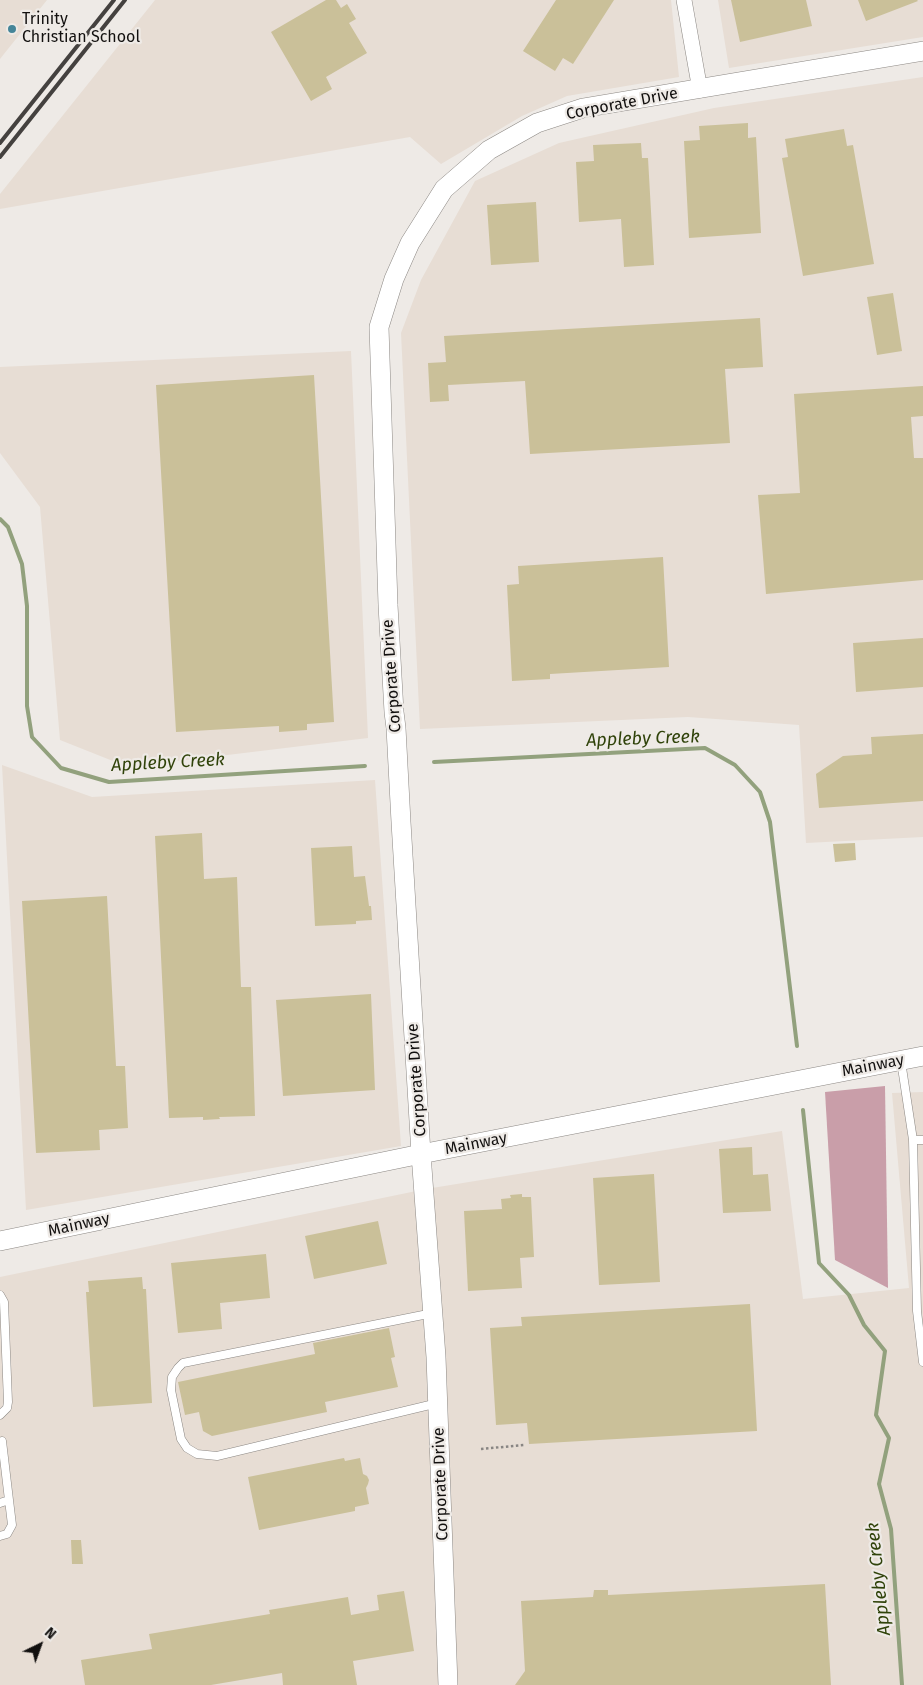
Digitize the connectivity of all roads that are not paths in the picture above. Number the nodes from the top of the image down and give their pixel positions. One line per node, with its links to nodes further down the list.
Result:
1 (684, 0): 3 (street)
2 (923, 51): 3 (street, Corporate Drive)
3 (700, 90): 8 (street, Corporate Drive)
4 (923, 1056): 5 (street, Mainway)
5 (901, 1060): 6 (lane); 8 (street, Mainway)
6 (913, 1140): 7 (lane); 12 (lane)
7 (923, 1140)
8 (421, 1154): 9 (street, Mainway); 11 (street, Corporate Drive)
9 (0, 1241)
10 (0, 1295): 14 (lane)
11 (433, 1313): 13 (street, Corporate Drive); 13 (lane)
12 (923, 1362)
13 (438, 1403): 19 (street, Corporate Drive)
14 (0, 1415)
15 (1, 1439): 16 (lane)
16 (9, 1500): 17 (lane); 18 (lane)
17 (0, 1503)
18 (0, 1536)
19 (448, 1685)

